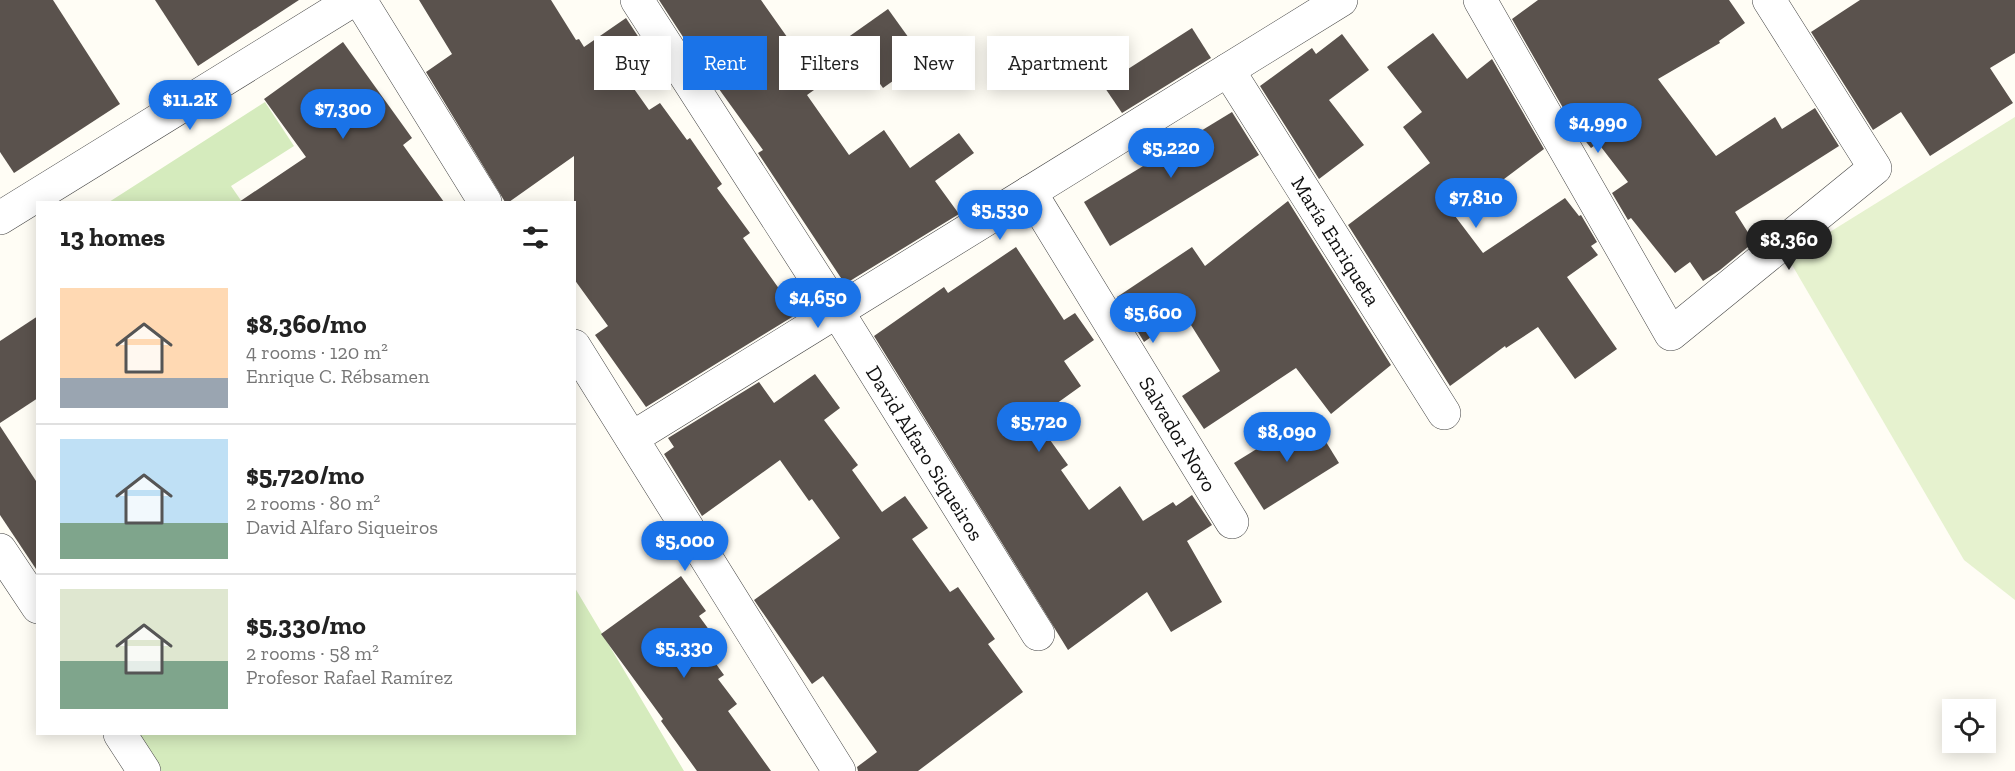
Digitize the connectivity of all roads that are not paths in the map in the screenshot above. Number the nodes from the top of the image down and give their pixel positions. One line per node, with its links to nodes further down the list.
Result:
1 (352, 0): 10 (street)
2 (360, 0): 9 (street)
3 (637, 0): 11 (street, David Alfaro Siqueiros)
4 (1341, 0): 7 (street)
5 (1480, 0): 6 (street)
6 (1769, 0)
7 (1228, 70): 8 (street); 13 (street, María Enriqueta)
8 (1030, 192): 11 (street); 15 (street, Salvador Novo)
9 (485, 201)
10 (0, 218)
11 (837, 311): 14 (street); 18 (street, David Alfaro Siqueiros)
12 (576, 349): 14 (street)
13 (1443, 413)
14 (632, 438): 21 (street)
15 (1232, 522)
16 (0, 550): 17 (street)
17 (36, 605)
18 (1038, 634)
19 (121, 735): 20 (street)
20 (144, 771)
21 (838, 771)

